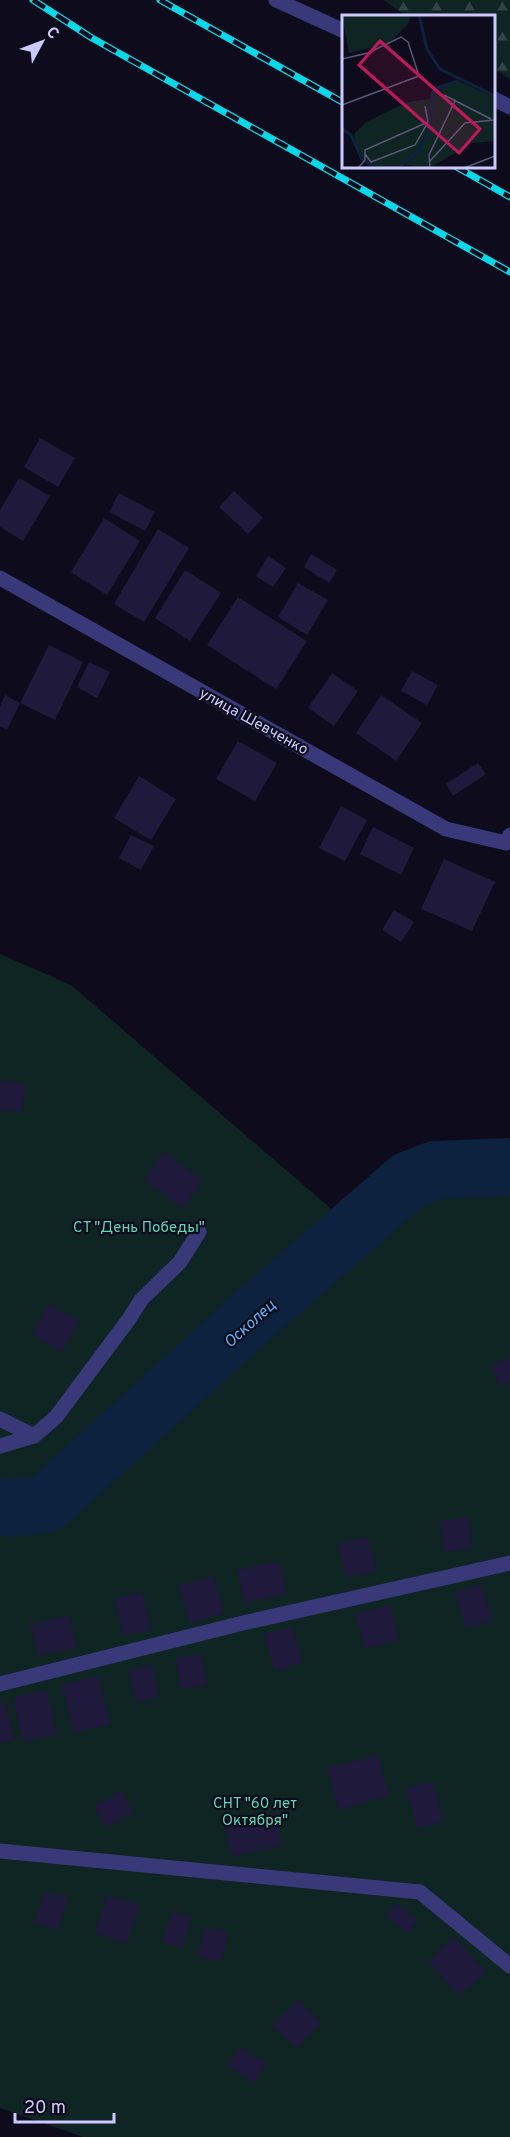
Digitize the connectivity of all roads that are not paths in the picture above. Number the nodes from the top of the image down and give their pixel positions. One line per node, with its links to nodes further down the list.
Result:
1 (276, 0): 2 (street)
2 (342, 30)
3 (495, 100): 4 (street)
4 (510, 107)
5 (0, 578): 6 (street, улица Шевченко)
6 (510, 835)
7 (199, 1232): 9 (street)
8 (0, 1419): 9 (street)
9 (34, 1436): 10 (street)
10 (0, 1446)
11 (510, 1563): 12 (street)
12 (0, 1684)
13 (0, 1851): 14 (street)
14 (510, 1966)

